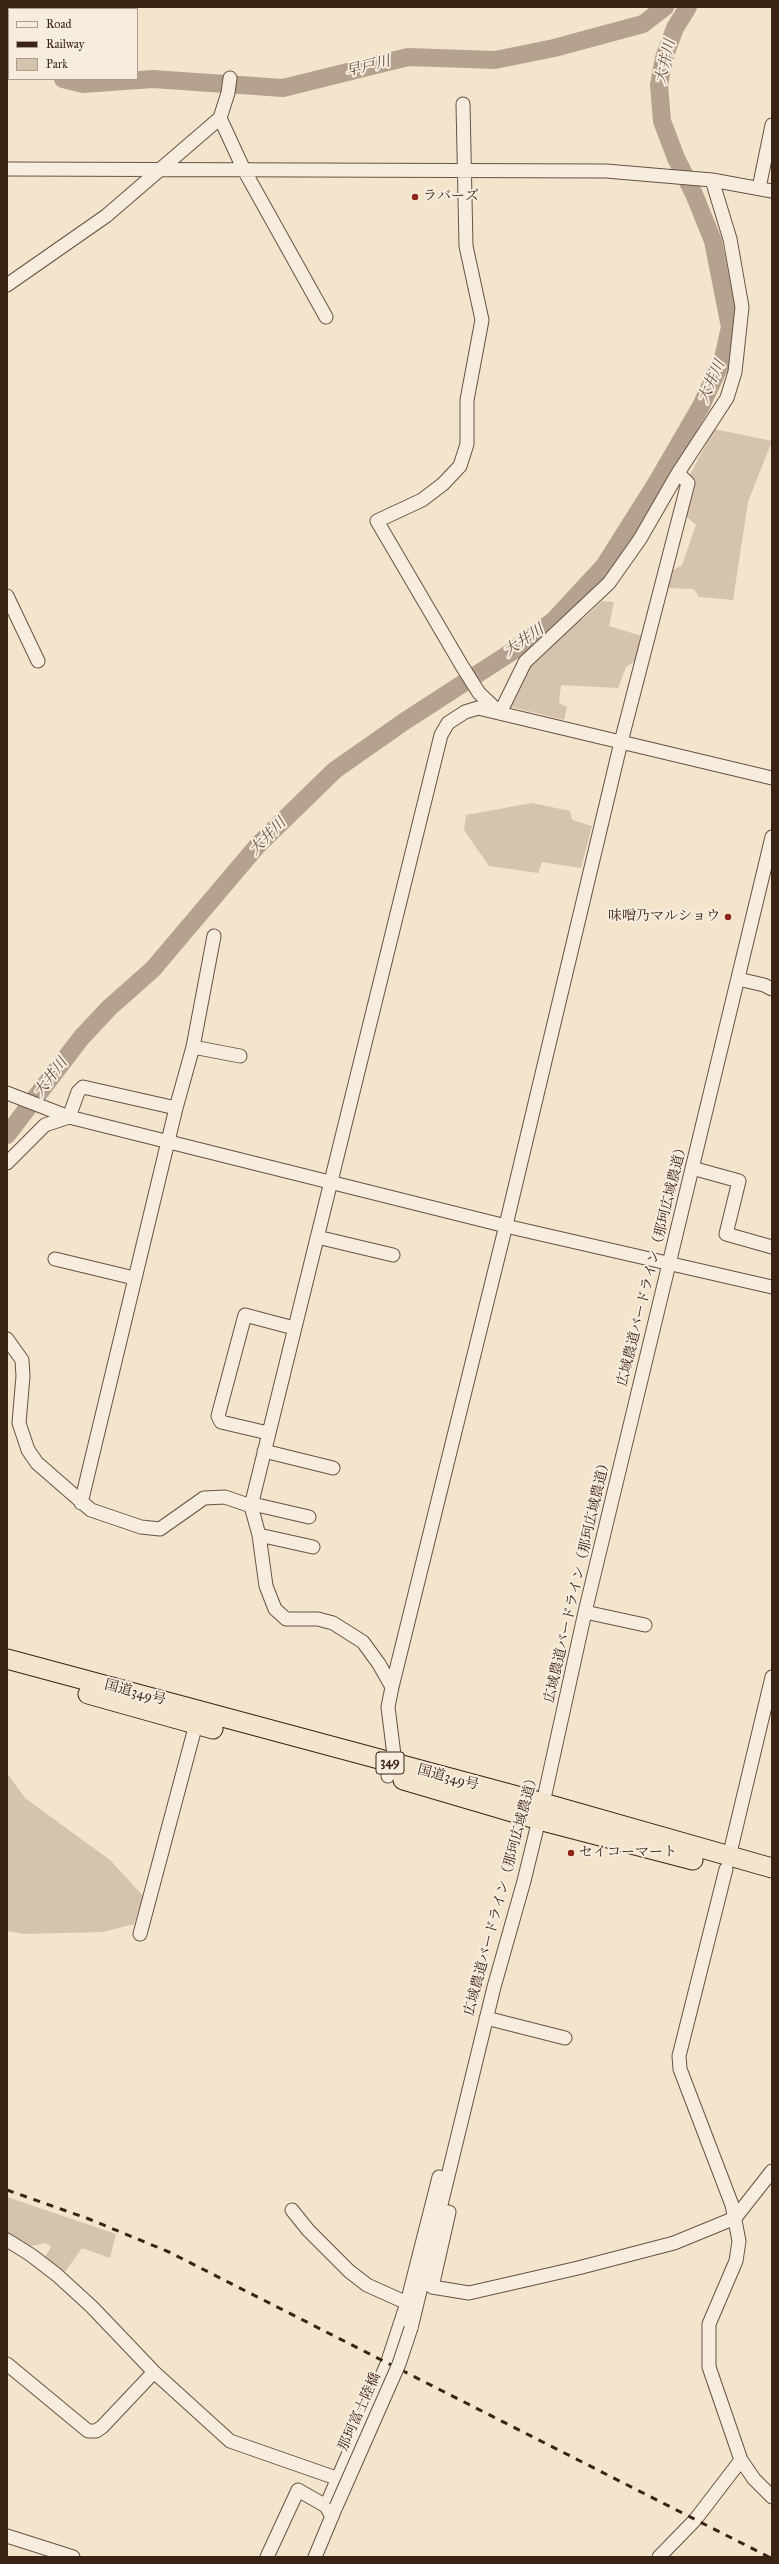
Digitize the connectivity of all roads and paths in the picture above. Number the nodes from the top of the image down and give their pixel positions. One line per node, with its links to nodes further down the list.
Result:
1 (230, 78): 3 (street)
2 (463, 104): 7 (street)
3 (220, 118): 6 (street); 8 (street)
4 (772, 124): 10 (street)
5 (7, 169): 6 (street)
6 (162, 169): 8 (street); 12 (street)
7 (465, 169): 8 (street); 9 (street); 17 (street)
8 (244, 170): 13 (street)
9 (712, 180): 10 (street); 14 (street)
10 (759, 188): 11 (street)
11 (772, 191)
12 (7, 285)
13 (326, 317)
14 (678, 472): 17 (street); 18 (street)
15 (7, 596): 16 (street)
16 (38, 661)
17 (500, 713): 18 (street); 32 (street)
18 (621, 742): 19 (street); 33 (street)
19 (772, 778)
20 (772, 837): 22 (street, 広域農道バードライン（那珂広域農道）)
21 (214, 936): 24 (street)
22 (738, 979): 23 (street); 31 (street, 広域農道バードライン（那珂広域農道）)
23 (772, 989)
24 (192, 1047): 25 (street); 27 (street)
25 (240, 1056)
26 (12, 1096): 28 (street)
27 (176, 1108): 28 (street); 29 (street)
28 (69, 1117): 29 (street); 30 (street)
29 (168, 1142): 32 (street); 39 (street)
30 (7, 1163)
31 (692, 1168): 35 (street); 38 (street, 広域農道バードライン（那珂広域農道）)
32 (330, 1182): 33 (street); 34 (street)
33 (506, 1225): 38 (street); 56 (street)
34 (317, 1237): 36 (street); 41 (street)
35 (772, 1246)
36 (393, 1255)
37 (55, 1259): 39 (street)
38 (669, 1263): 40 (street); 51 (street, 広域農道バードライン（那珂広域農道）)
39 (134, 1278): 46 (street)
40 (772, 1288)
41 (294, 1328): 43 (street); 43 (street)
42 (7, 1339): 46 (street)
43 (268, 1433): 44 (street)
44 (264, 1451): 45 (street); 47 (street)
45 (333, 1468)
46 (80, 1503): 47 (street)
47 (250, 1506): 48 (street); 49 (street)
48 (309, 1517)
49 (259, 1535): 50 (street); 56 (street)
50 (313, 1547)
51 (585, 1612): 52 (street); 59 (street, 広域農道バードライン（那珂広域農道）)
52 (645, 1624)
53 (7, 1659): 58 (highway, 国道349号 / 349)
54 (7, 1672): 57 (highway, 国道349号 / 349)
55 (772, 1677): 60 (street)
56 (392, 1687): 58 (street)
57 (196, 1724): 58 (highway, 国道349号 / 349); 63 (street)
58 (390, 1770): 59 (highway, 国道349号 / 349)
59 (541, 1812): 60 (highway, 国道349号 / 349); 64 (street, 広域農道バードライン（那珂広域農道）)
60 (727, 1863): 61 (highway, 国道349号 / 349); 62 (highway, 国道349号 / 349); 69 (street)
61 (772, 1868)
62 (772, 1881)
63 (140, 1934)
64 (486, 2018): 65 (street); 66 (street, 広域農道バードライン（那珂広域農道）)
65 (565, 2038)
66 (458, 2115): 69 (street); 71 (street); 72 (street, 広域農道バードライン（那珂広域農道）)
67 (772, 2170): 69 (street)
68 (292, 2210): 71 (street)
69 (735, 2218): 77 (street)
70 (7, 2240): 75 (street)
71 (407, 2303): 78 (street)
72 (411, 2328): 80 (street, 那珂富士陸橋, bridge)
73 (407, 2364): 76 (street)
74 (7, 2365): 75 (street)
75 (154, 2372): 78 (street)
76 (400, 2380)
77 (741, 2460): 79 (street); 85 (street)
78 (336, 2478): 80 (street)
79 (772, 2497)
80 (331, 2510): 83 (street); 84 (street)
81 (7, 2536): 82 (street)
82 (73, 2557)
83 (267, 2557)
84 (315, 2557)
85 (659, 2557)

